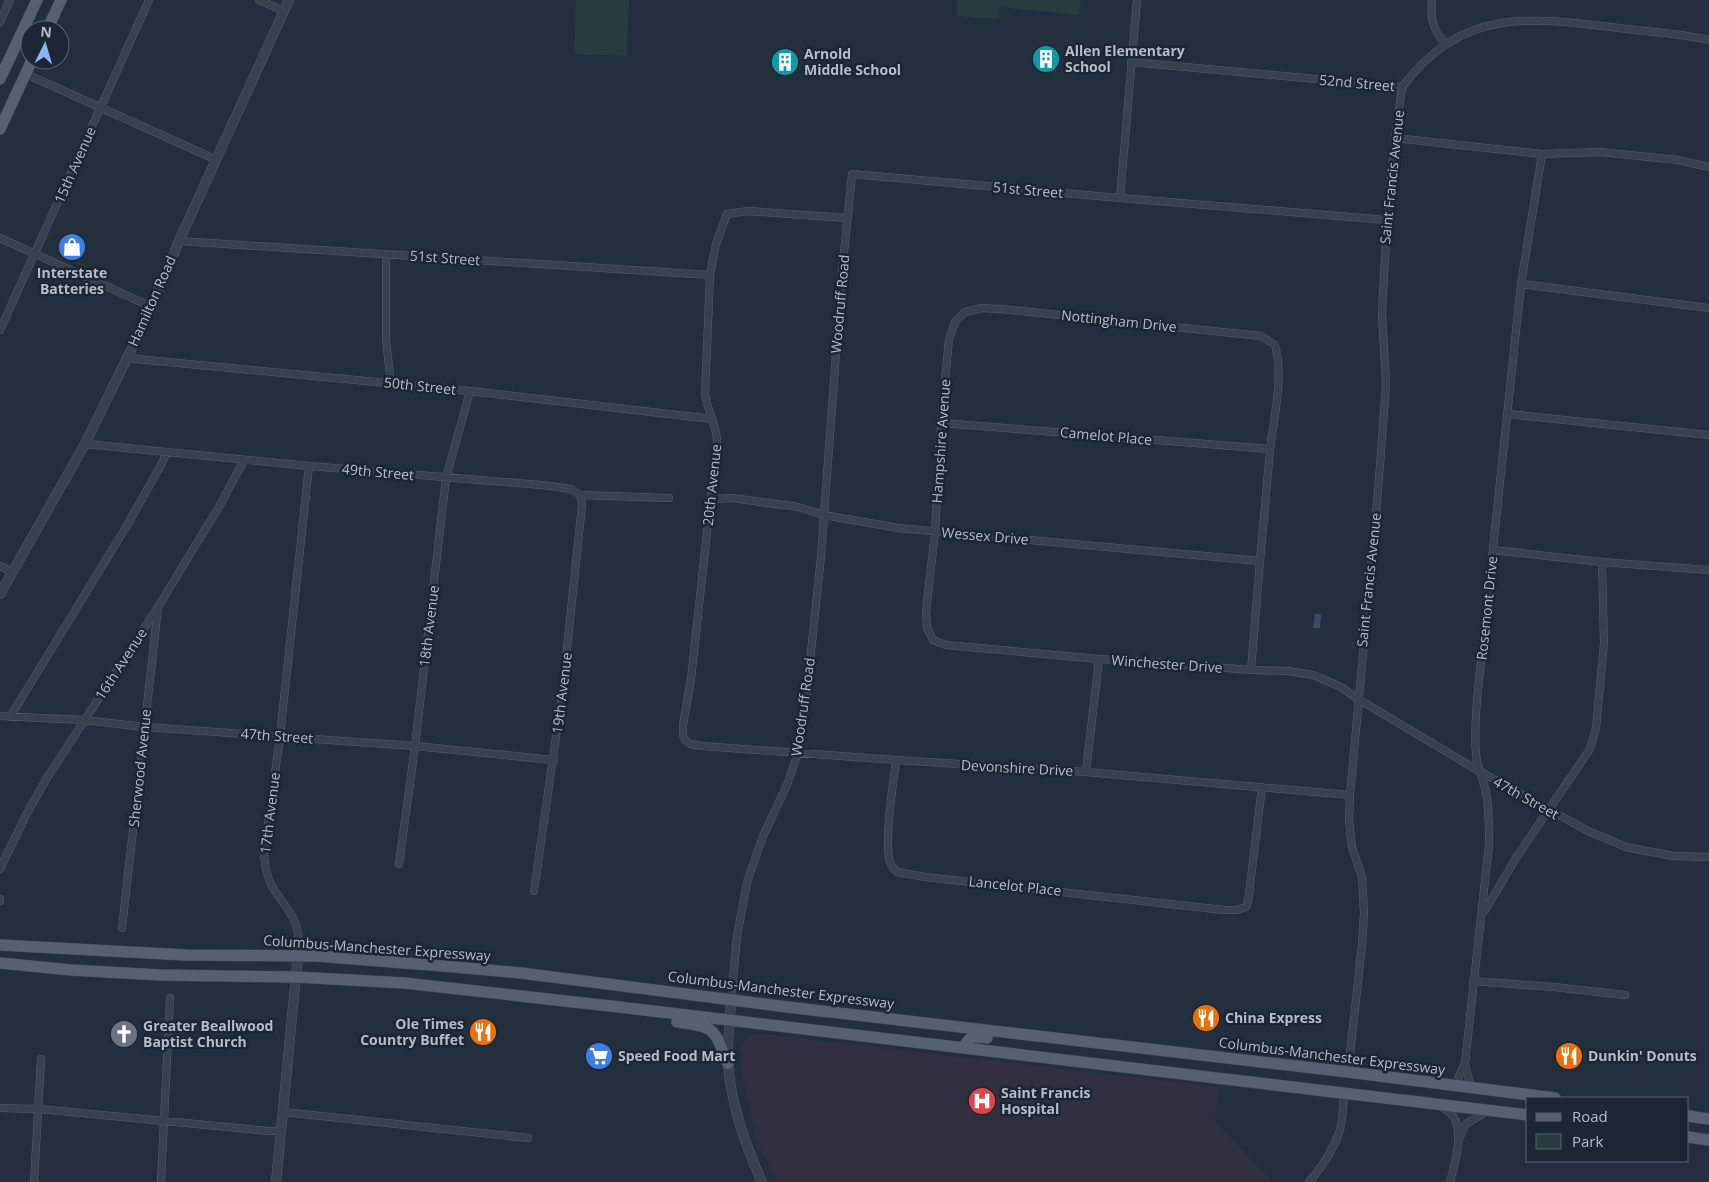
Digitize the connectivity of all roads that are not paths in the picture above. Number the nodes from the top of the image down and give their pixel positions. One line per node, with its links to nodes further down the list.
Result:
1 (10, 0): 11 (street)
2 (37, 0): 14 (main road)
3 (61, 0): 10 (main road)
4 (149, 0): 20 (street, 15th Avenue)
5 (259, 0): 9 (street)
6 (289, 0): 9 (street, Hamilton Road)
7 (1137, 0): 15 (street)
8 (1432, 0): 13 (street)
9 (284, 11): 24 (street, Hamilton Road)
10 (52, 20)
11 (0, 22)
12 (1709, 40): 13 (street, 52nd Street)
13 (1445, 44): 19 (street, 52nd Street)
14 (4, 62): 18 (main road)
15 (1131, 62): 19 (street, 52nd Street); 26 (street)
16 (28, 70): 17 (main road)
17 (26, 74): 20 (street); 21 (main road)
18 (0, 79)
19 (1402, 87): 22 (street, Saint Francis Avenue)
20 (101, 107): 24 (street); 31 (street, 15th Avenue)
21 (0, 129)
22 (1394, 138): 23 (street); 28 (street, Saint Francis Avenue)
23 (1542, 154): 25 (street); 34 (street, Rosemont Drive)
24 (217, 160): 30 (street, Hamilton Road)
25 (1709, 167)
26 (1120, 198): 27 (street, 51st Street); 28 (street, 51st Street)
27 (847, 218): 33 (street, 20th Avenue); 55 (street, Woodruff Road)
28 (1387, 220): 68 (street, Saint Francis Avenue)
29 (0, 238): 31 (street)
30 (179, 241): 32 (street, 51st Street); 35 (street, Hamilton Road)
31 (36, 254): 35 (street); 37 (street, 15th Avenue)
32 (386, 254): 33 (street, 51st Street); 40 (street)
33 (710, 274): 43 (street, 20th Avenue)
34 (1521, 284): 36 (street); 42 (street, Rosemont Drive)
35 (152, 307): 39 (street, Hamilton Road)
36 (1709, 308)
37 (0, 330)
38 (948, 351): 44 (street, Hampshire Avenue); 47 (street, Nottingham Drive)
39 (126, 358): 40 (street, 50th Street); 46 (street, Hamilton Road)
40 (391, 383): 41 (street, 50th Street)
41 (470, 391): 43 (street, 50th Street); 51 (street, 18th Avenue)
42 (1508, 414): 45 (street); 57 (street, Rosemont Drive)
43 (712, 418): 54 (street, 20th Avenue)
44 (941, 423): 47 (street, Camelot Place); 56 (street, Hampshire Avenue)
45 (1709, 435)
46 (86, 444): 48 (street, 49th Street); 62 (street, Hamilton Road)
47 (1270, 449): 58 (street)
48 (167, 452): 49 (street, 49th Street); 70 (street)
49 (244, 460): 50 (street, 49th Street); 64 (street, 16th Avenue)
50 (309, 466): 51 (street, 49th Street); 73 (street, 17th Avenue)
51 (446, 478): 52 (street, 49th Street); 75 (street, 18th Avenue)
52 (580, 495): 53 (street, 49th Street); 77 (street, 19th Avenue)
53 (669, 498)
54 (712, 499): 55 (street, Wessex Drive); 74 (street, 20th Avenue)
55 (824, 515): 56 (street, Wessex Drive); 76 (street, Woodruff Road)
56 (935, 532): 58 (street, Wessex Drive); 65 (street, Hampshire Avenue)
57 (1493, 550): 59 (street); 79 (street, Rosemont Drive)
58 (1260, 561): 67 (street)
59 (1602, 562): 61 (street); 83 (street)
60 (0, 566): 62 (street)
61 (1709, 570)
62 (13, 572): 63 (street, Hamilton Road)
63 (0, 594)
64 (158, 607): 71 (street, 16th Avenue); 72 (street, Sherwood Avenue)
65 (970, 647): 66 (street, Winchester Drive)
66 (1099, 659): 67 (street, Winchester Drive); 80 (street)
67 (1251, 670): 68 (street, Winchester Drive)
68 (1358, 699): 79 (street, 47th Street); 82 (street, Saint Francis Avenue)
69 (0, 716): 70 (street, 47th Street)
70 (10, 717): 71 (street, 47th Street)
71 (84, 720): 72 (street, 47th Street); 86 (street, 16th Avenue)
72 (145, 728): 73 (street, 47th Street); 89 (street, Sherwood Avenue)
73 (280, 736): 75 (street, 47th Street); 91 (street, 17th Avenue)
74 (686, 740): 76 (street, Devonshire Drive)
75 (415, 746): 77 (street, 47th Street); 85 (street, 18th Avenue)
76 (798, 754): 78 (street, Devonshire Drive); 97 (street, Woodruff Road)
77 (554, 760): 87 (street, 19th Avenue)
78 (896, 760): 80 (street, Devonshire Drive); 81 (street, Lancelot Place)
79 (1479, 771): 83 (street, 47th Street); 88 (street, Rosemont Drive)
80 (1086, 772): 81 (street, Devonshire Drive)
81 (1262, 787): 82 (street, Devonshire Drive)
82 (1350, 795): 105 (street, Saint Francis Avenue)
83 (1548, 810): 84 (street, 47th Street); 88 (street)
84 (1709, 857)
85 (399, 864)
86 (0, 869)
87 (534, 891)
88 (1482, 915): 94 (street, Rosemont Drive)
89 (122, 928)
90 (0, 945): 91 (main road, Columbus-Manchester Expressway)
91 (298, 956): 93 (street, 17th Avenue); 97 (main road, Columbus-Manchester Expressway)
92 (0, 963): 93 (main road)
93 (296, 977): 98 (main road); 114 (street, 17th Avenue)
94 (1474, 981): 95 (street); 103 (street, Rosemont Drive)
95 (1625, 995)
96 (170, 998): 118 (street)
97 (731, 1000): 99 (street, Woodruff Road); 100 (main road, Columbus-Manchester Expressway)
98 (656, 1011): 99 (main road); 104 (main road)
99 (730, 1020): 101 (main road); 104 (street, Woodruff Road)
100 (1044, 1037): 101 (main road); 105 (main road, Columbus-Manchester Expressway)
101 (963, 1048): 108 (main road)
102 (41, 1059): 112 (street)
103 (1465, 1063): 106 (street, Rosemont Drive); 107 (street, Rosemont Drive)
104 (728, 1064): 127 (street, Woodruff Road)
105 (1348, 1072): 106 (main road, Columbus-Manchester Expressway)
106 (1455, 1085): 107 (main road, Columbus-Manchester Expressway)
107 (1471, 1087): 109 (main road, Columbus-Manchester Expressway)
108 (1344, 1093): 110 (main road); 128 (street)
109 (1547, 1097)
110 (1440, 1105): 113 (main road); 123 (street)
111 (0, 1108): 112 (street)
112 (39, 1109): 118 (street); 124 (street)
113 (1487, 1111): 115 (main road); 123 (street)
114 (283, 1112): 119 (street, 17th Avenue); 121 (street)
115 (1526, 1116)
116 (1689, 1116): 117 (main road)
117 (1709, 1119)
118 (165, 1120): 119 (street); 125 (street)
119 (281, 1130): 126 (street, 17th Avenue)
120 (1689, 1137): 122 (main road)
121 (528, 1138)
122 (1709, 1140)
123 (1458, 1144): 129 (street)
124 (34, 1182)
125 (161, 1182)
126 (276, 1182)
127 (762, 1182)
128 (1309, 1182)
129 (1450, 1182)

